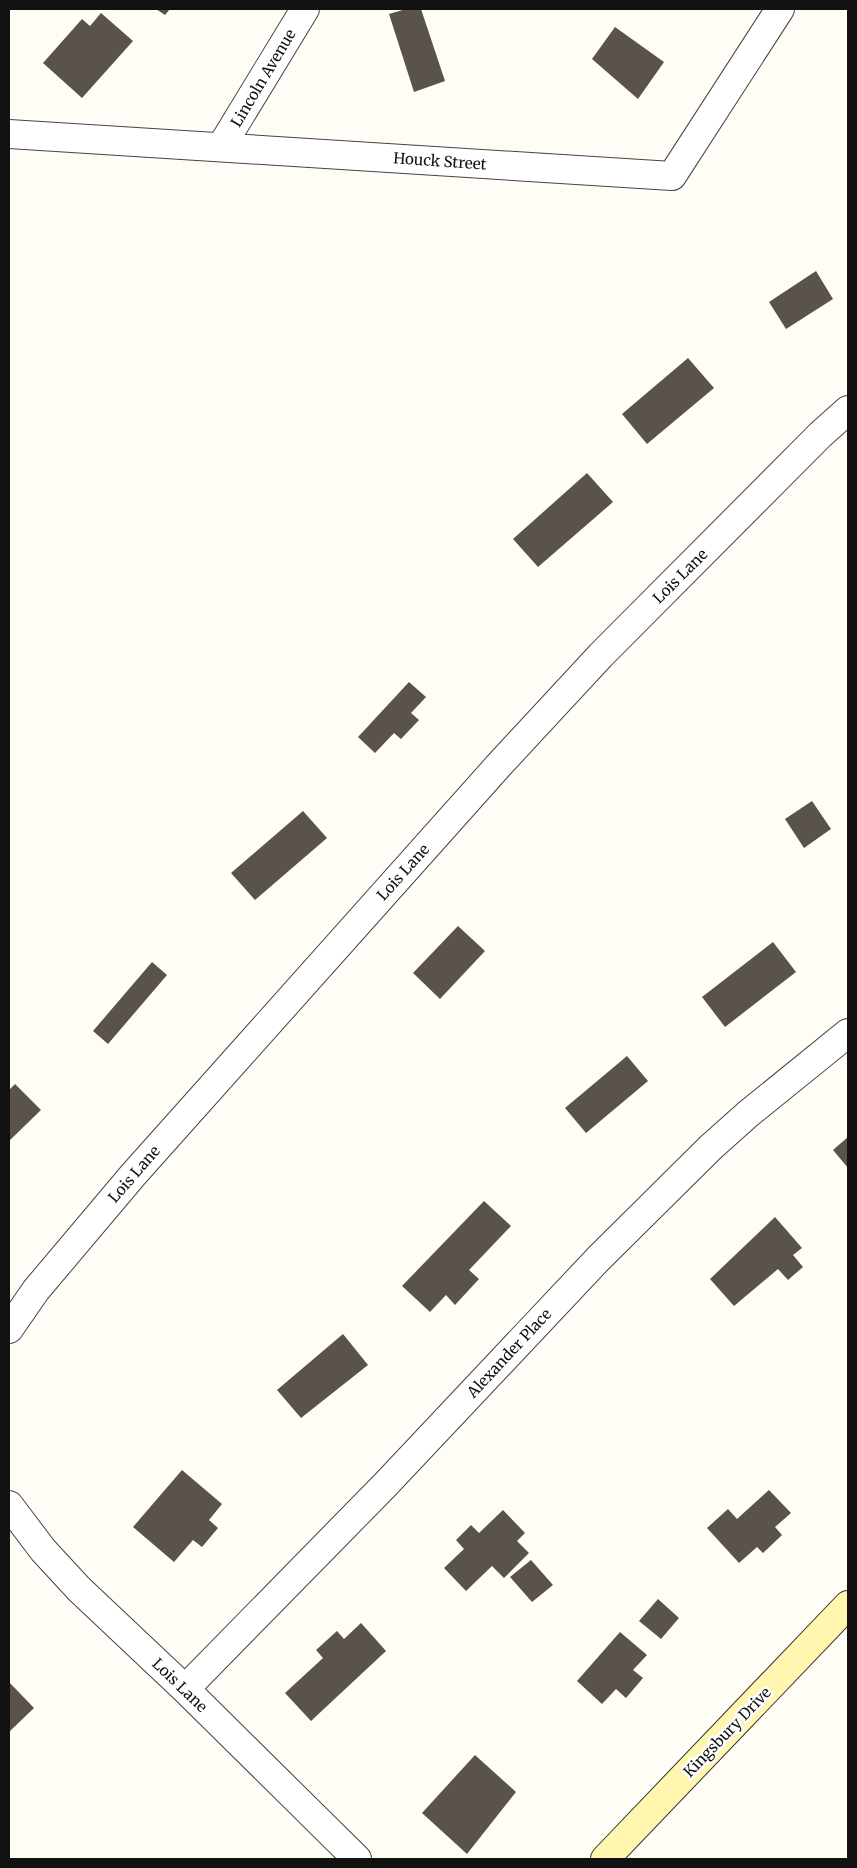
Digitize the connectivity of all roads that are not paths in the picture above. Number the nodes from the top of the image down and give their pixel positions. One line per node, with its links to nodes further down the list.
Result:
1 (305, 9): 4 (street, Lincoln Avenue)
2 (780, 9): 4 (street, Houck Street)
3 (9, 134): 4 (street, Houck Street)
4 (221, 147)
5 (848, 410): 7 (street, Lois Lane)
6 (848, 1033): 10 (street, Alexander Place)
7 (9, 1329)
8 (9, 1505): 10 (street, Lois Lane)
9 (848, 1605): 12 (street, Kingsbury Drive)
10 (185, 1689): 11 (street, Lois Lane)
11 (357, 1859)
12 (605, 1859)

